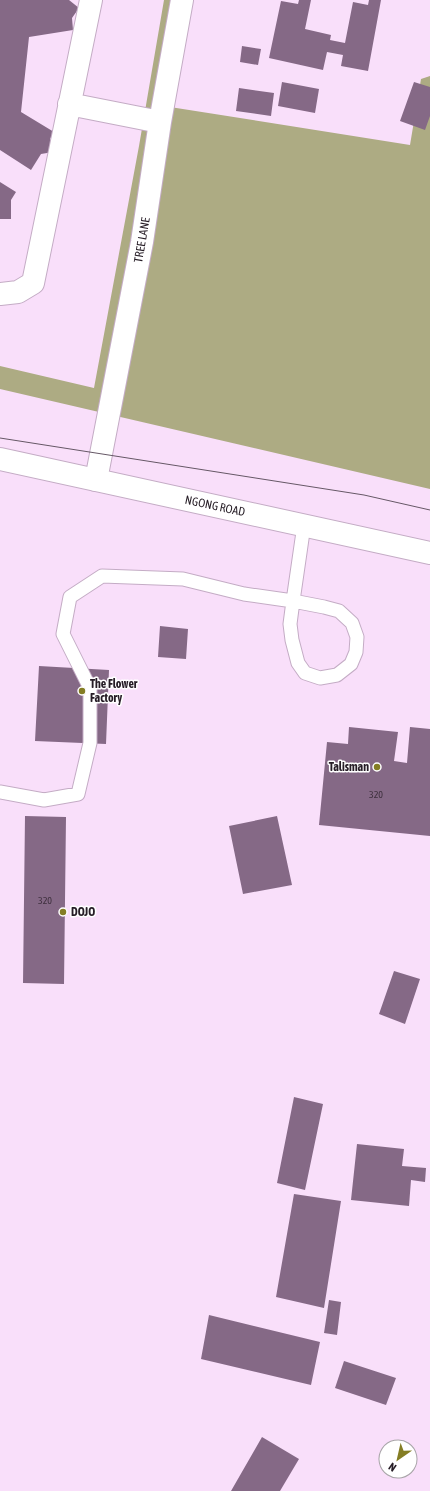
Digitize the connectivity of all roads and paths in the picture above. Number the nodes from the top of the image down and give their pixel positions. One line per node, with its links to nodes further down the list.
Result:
1 (91, 0): 3 (street)
2 (182, 0): 4 (street, TREE LANE)
3 (69, 104): 4 (street); 5 (street)
4 (160, 122): 7 (street, TREE LANE)
5 (0, 294)
6 (0, 461): 7 (street, NGONG ROAD)
7 (96, 480): 8 (street, NGONG ROAD)
8 (304, 525): 9 (street, NGONG ROAD); 10 (lane)
9 (430, 553)
10 (293, 601): 10 (lane); 11 (lane)
11 (0, 792)

